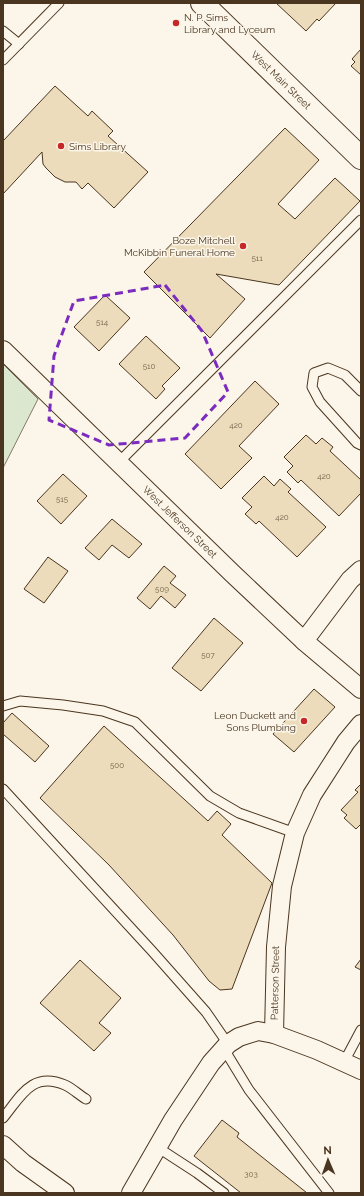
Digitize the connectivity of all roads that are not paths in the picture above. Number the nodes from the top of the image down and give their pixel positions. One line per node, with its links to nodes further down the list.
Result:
1 (202, 3): 6 (main road, West Main Street)
2 (53, 5): 4 (lane)
3 (3, 31): 4 (lane)
4 (19, 44): 5 (lane)
5 (3, 60)
6 (361, 158)
7 (361, 220): 11 (lane)
8 (3, 350): 11 (street, West Jefferson Street)
9 (361, 391): 10 (lane)
10 (361, 445)
11 (118, 462): 13 (street, West Jefferson Street)
12 (361, 570): 13 (street)
13 (304, 641): 14 (street, West Jefferson Street)
14 (361, 689)
15 (3, 706): 18 (lane)
16 (361, 724): 18 (street, Patterson Street)
17 (3, 789): 21 (lane)
18 (295, 833): 20 (street, Patterson Street)
19 (361, 1030): 22 (lane)
20 (274, 1034): 21 (street, Patterson Street); 22 (street)
21 (226, 1047): 27 (street, Patterson Street); 31 (lane)
22 (344, 1062): 23 (street)
23 (361, 1070)
24 (86, 1099): 25 (lane)
25 (3, 1118)
26 (3, 1145): 28 (street)
27 (157, 1147): 29 (street, Patterson Street); 30 (lane)
28 (65, 1193)
29 (131, 1193)
30 (224, 1193)
31 (329, 1193)

